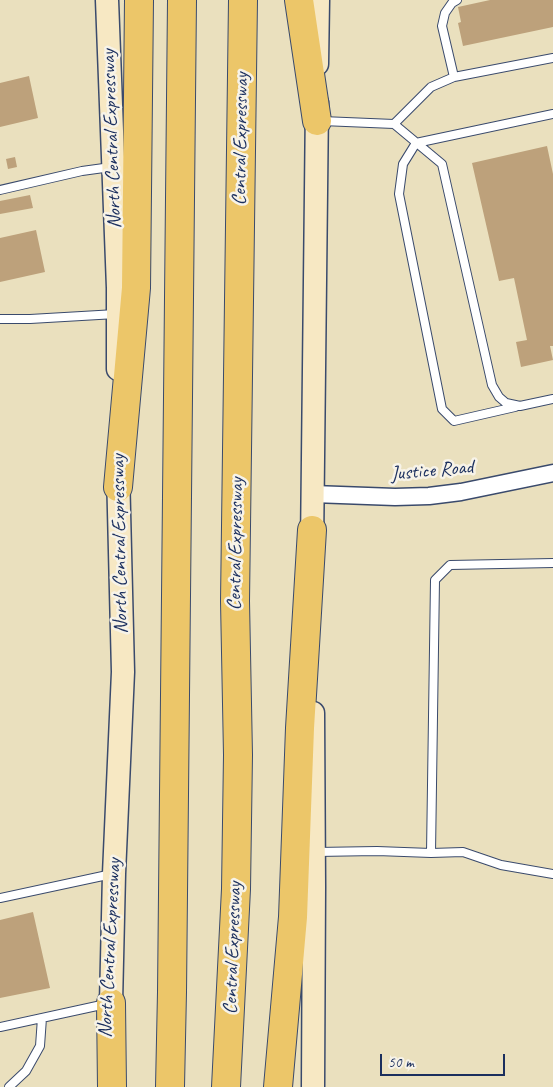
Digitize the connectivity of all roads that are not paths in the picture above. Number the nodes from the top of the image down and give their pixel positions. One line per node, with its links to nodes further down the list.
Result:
1 (107, 0): 14 (main road, North Central Expressway)
2 (139, 0): 21 (highway)
3 (182, 0): 36 (highway)
4 (243, 0): 37 (highway, Central Expressway)
5 (299, 0): 11 (highway)
6 (318, 0): 11 (main road)
7 (457, 0): 9 (lane)
8 (553, 58): 9 (lane)
9 (454, 77): 12 (lane)
10 (553, 114): 13 (lane)
11 (317, 121): 12 (lane); 22 (main road)
12 (394, 124): 13 (lane)
13 (416, 143): 19 (lane); 19 (lane)
14 (113, 166): 15 (lane); 16 (main road, North Central Expressway)
15 (0, 190)
16 (118, 314): 17 (lane); 21 (main road, North Central Expressway)
17 (0, 319)
18 (553, 399): 19 (lane)
19 (520, 406)
20 (552, 475): 22 (street, Justice Road)
21 (118, 487): 27 (main road, North Central Expressway)
22 (313, 494): 23 (main road)
23 (312, 530): 25 (main road); 38 (highway)
24 (553, 562): 26 (lane)
25 (314, 852): 26 (lane); 39 (main road)
26 (431, 852): 28 (lane)
27 (114, 874): 29 (lane); 30 (main road, North Central Expressway)
28 (553, 874)
29 (0, 898)
30 (111, 1003): 31 (lane); 34 (main road, North Central Expressway); 35 (highway)
31 (42, 1018): 32 (lane); 33 (lane)
32 (0, 1028)
33 (8, 1087)
34 (102, 1087)
35 (112, 1087)
36 (170, 1087)
37 (226, 1087)
38 (278, 1087)
39 (313, 1087)

